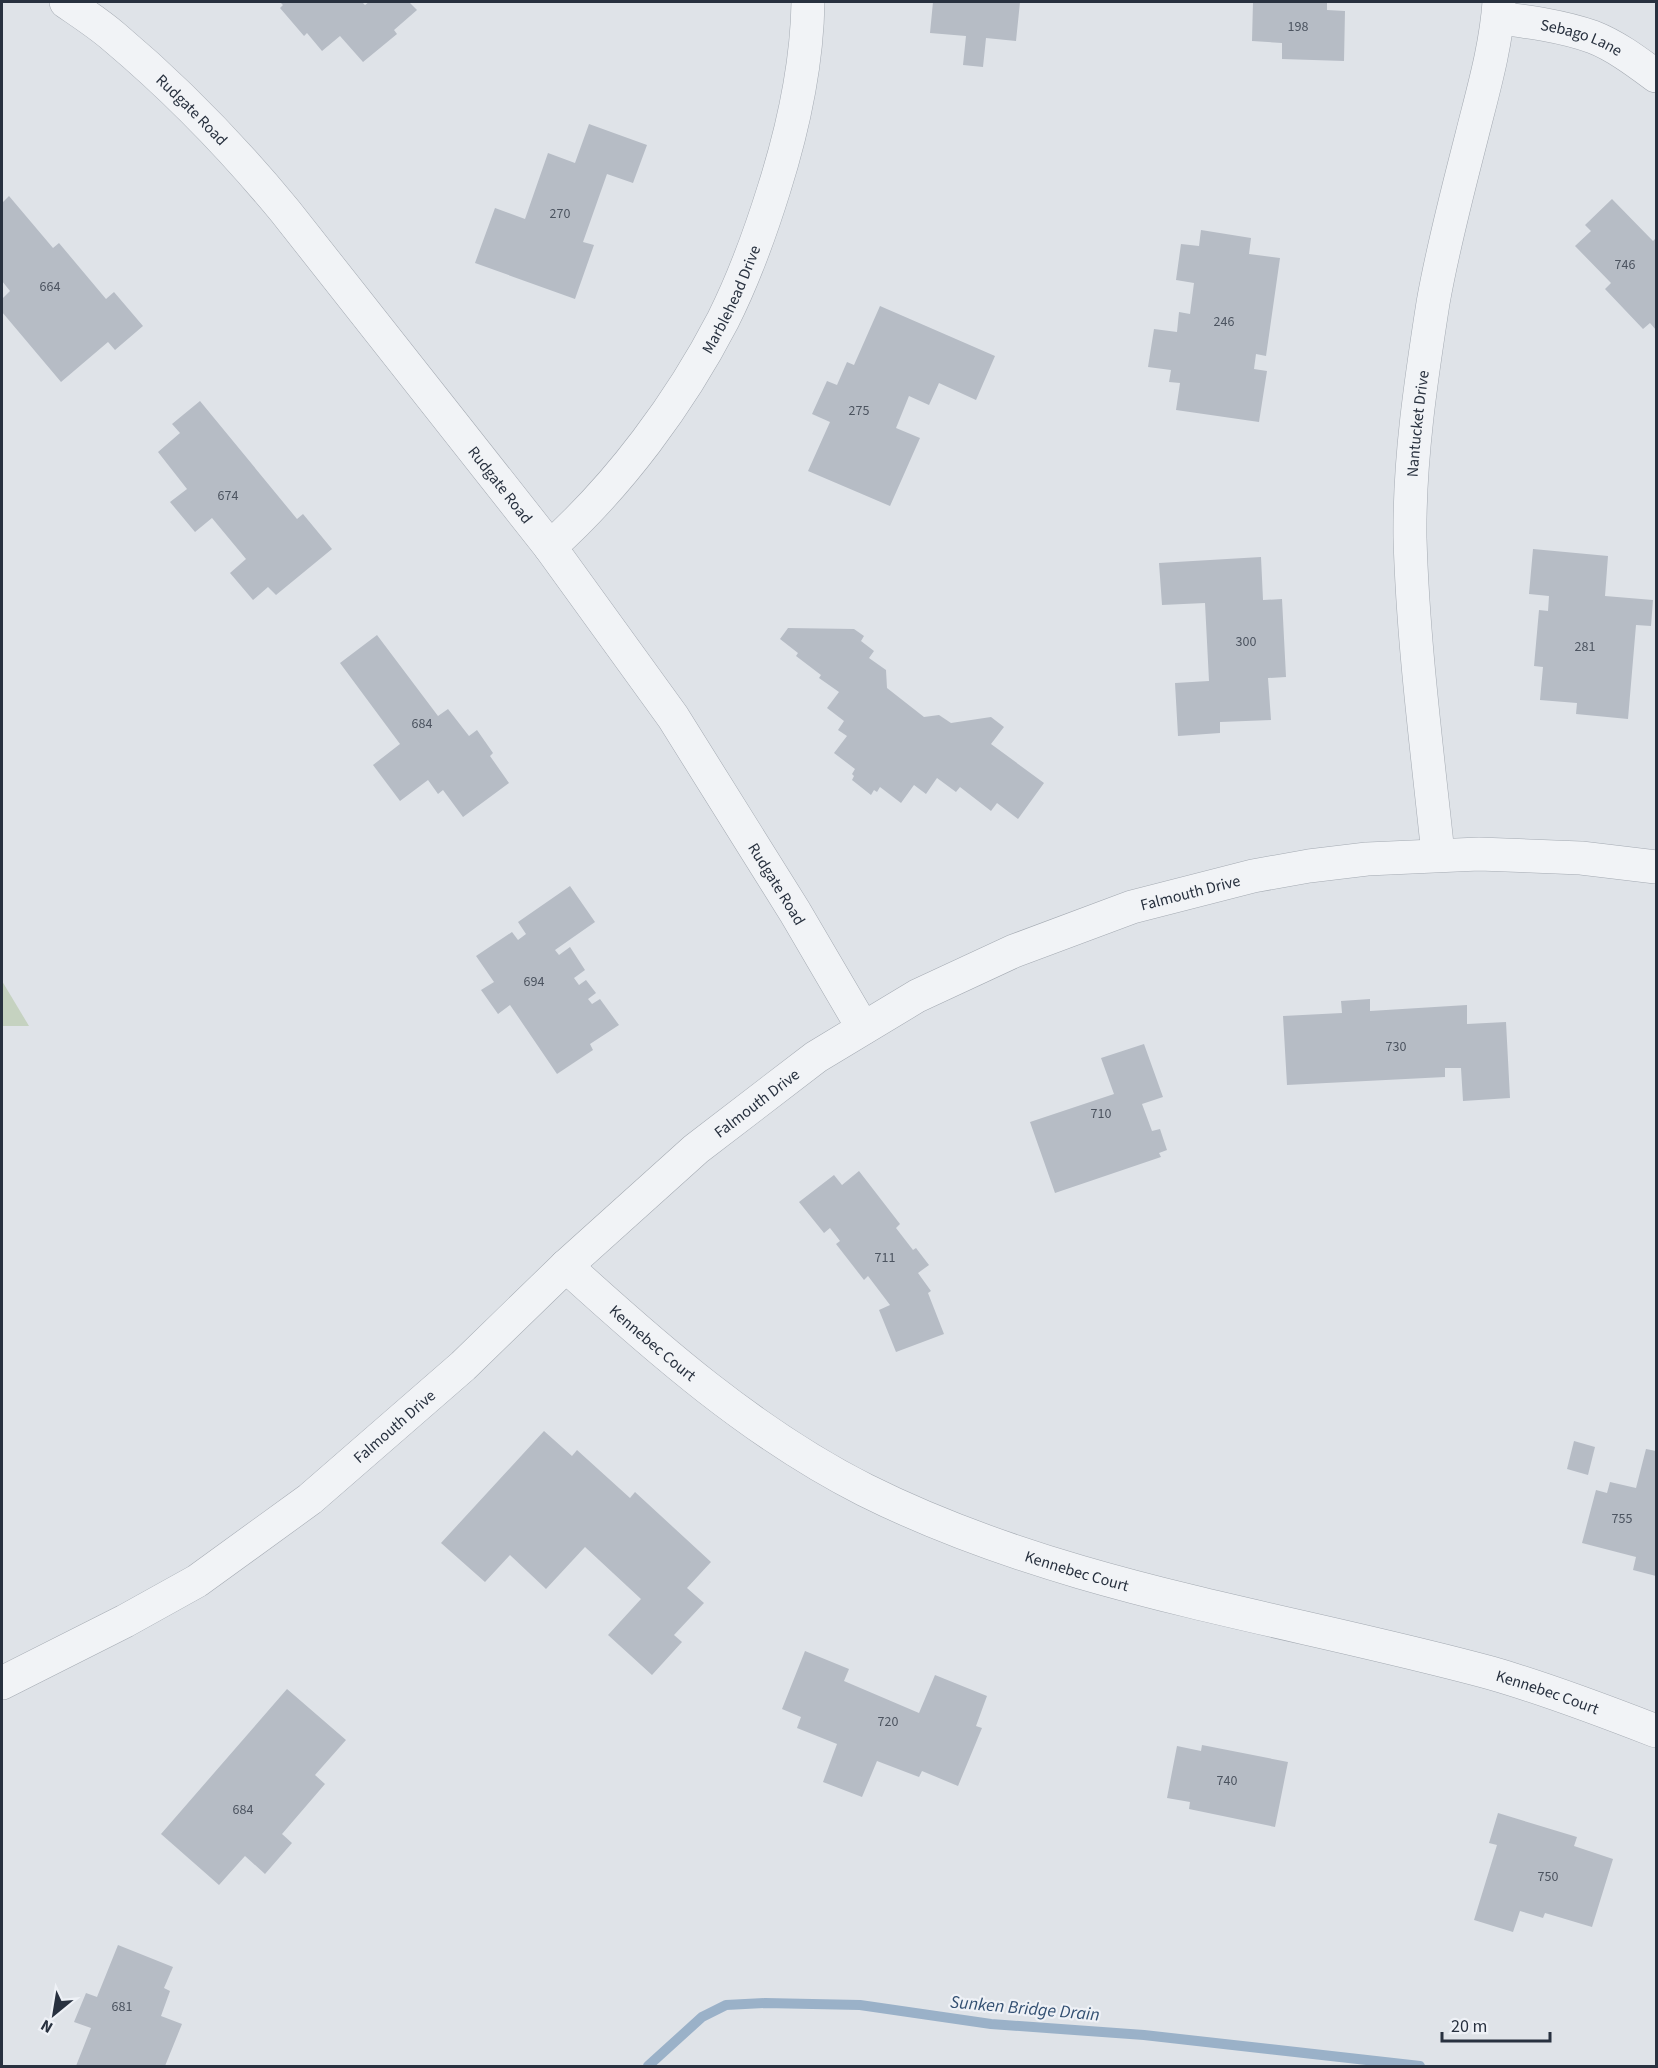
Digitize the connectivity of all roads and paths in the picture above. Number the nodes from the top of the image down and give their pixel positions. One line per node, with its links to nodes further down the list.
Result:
1 (66, 2): 5 (street, Rudgate Road)
2 (808, 2): 5 (street, Marblehead Drive)
3 (1498, 10): 4 (street, Sebago Lane); 6 (street, Nantucket Drive)
4 (1656, 76)
5 (550, 547): 8 (street, Rudgate Road)
6 (1438, 854): 7 (street, Falmouth Drive); 8 (street, Falmouth Drive)
7 (1656, 867)
8 (863, 1028): 9 (street, Falmouth Drive)
9 (566, 1266): 10 (street, Falmouth Drive); 11 (street, Kennebec Court)
10 (2, 1683)
11 (1656, 1731)

